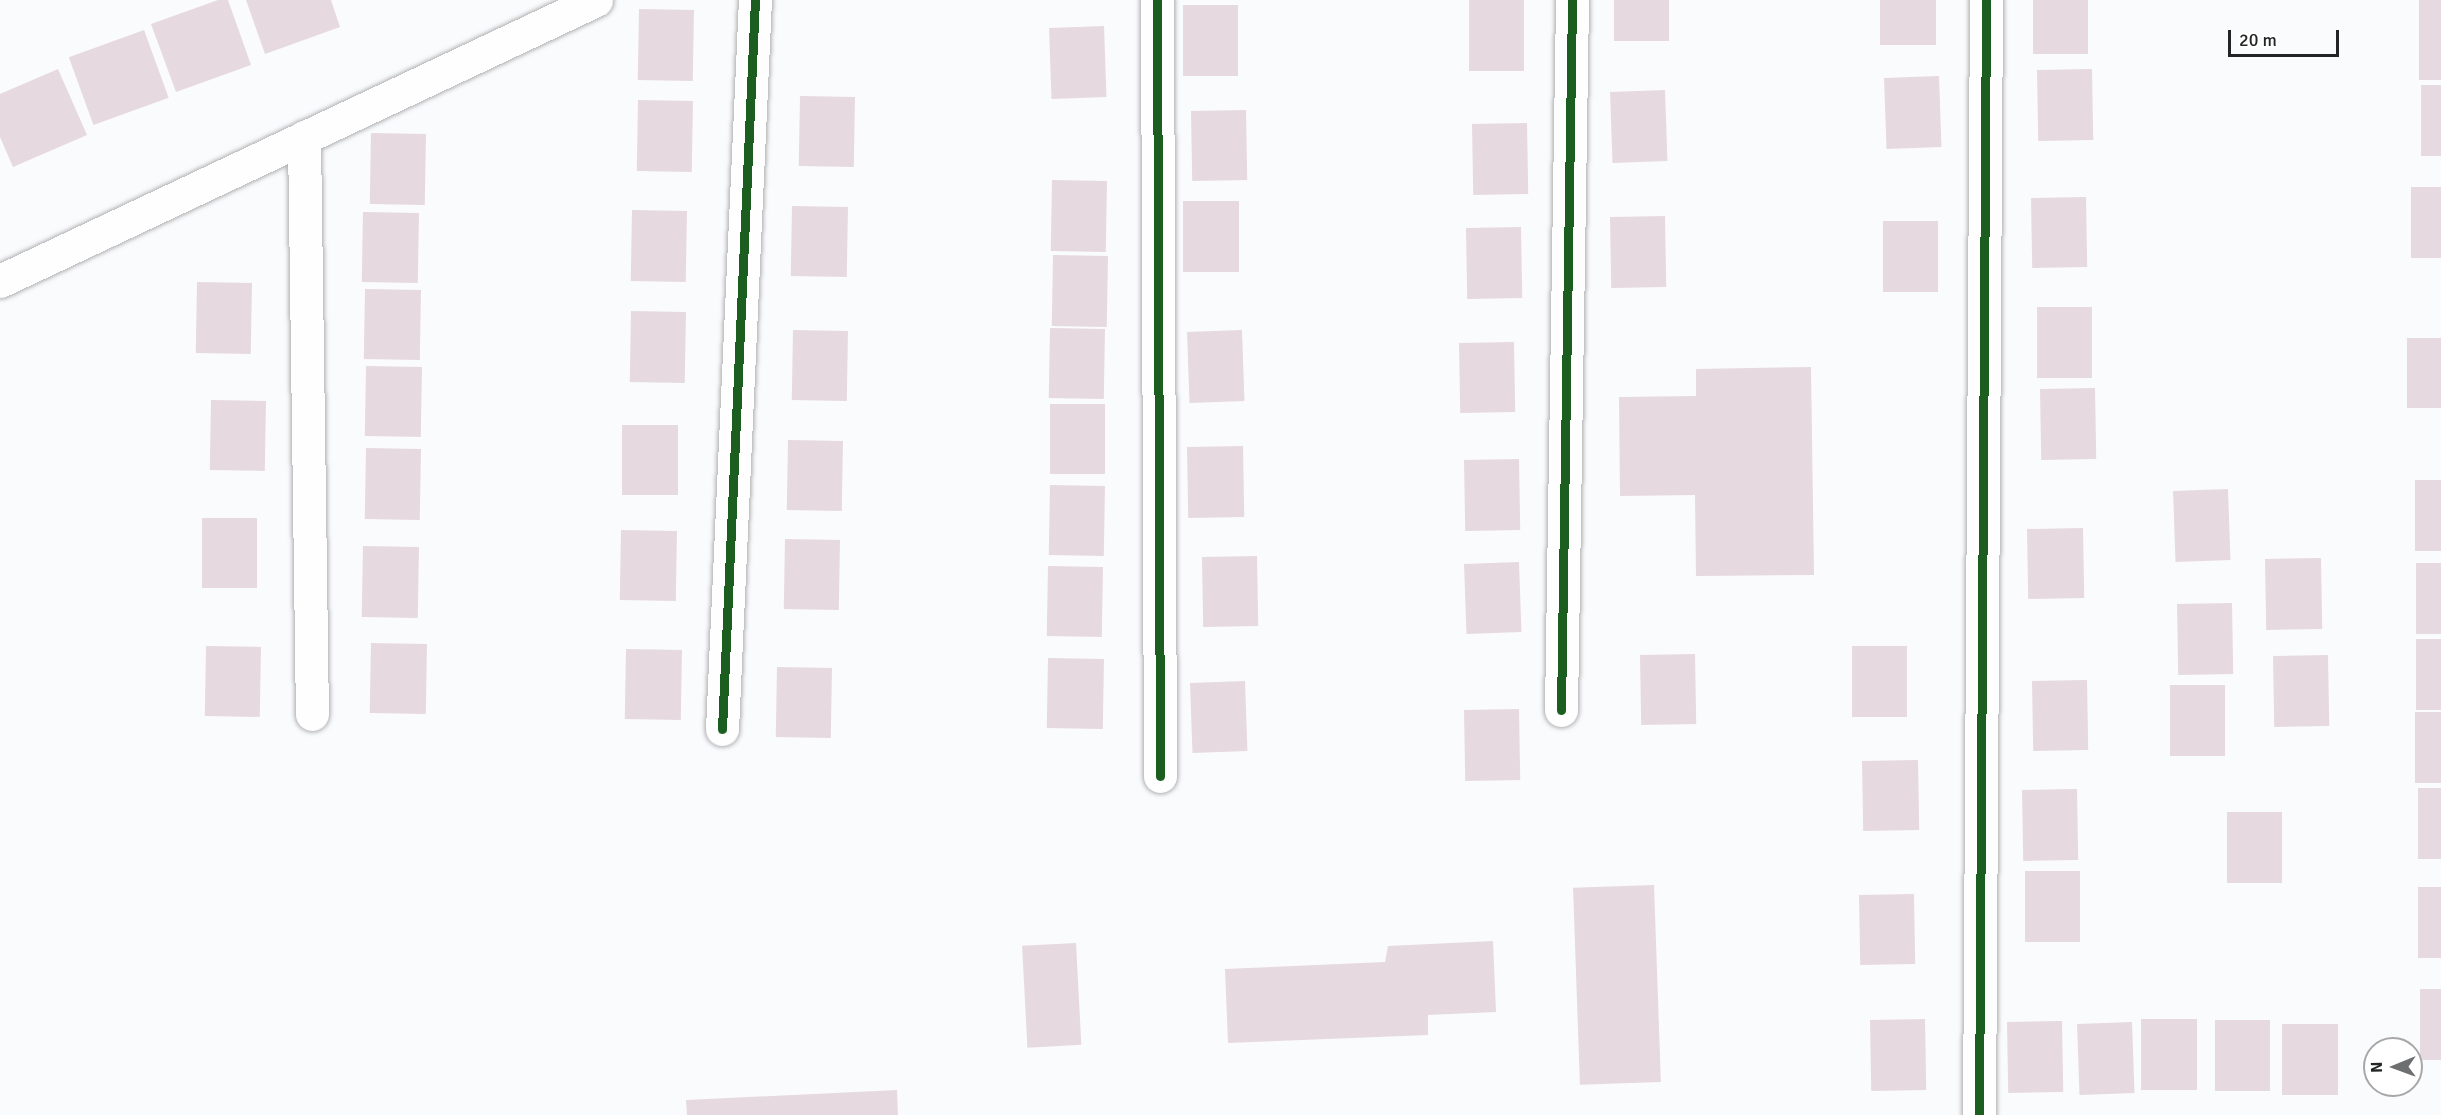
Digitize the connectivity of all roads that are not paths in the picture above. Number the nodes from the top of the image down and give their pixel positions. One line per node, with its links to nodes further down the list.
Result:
1 (596, 0): 6 (street)
2 (755, 0): 10 (street)
3 (1157, 0): 11 (street)
4 (1572, 0): 8 (street)
5 (1986, 0): 12 (street)
6 (304, 137): 7 (street); 9 (street)
7 (0, 281)
8 (1561, 710)
9 (312, 714)
10 (722, 729)
11 (1160, 776)
12 (1979, 1115)

